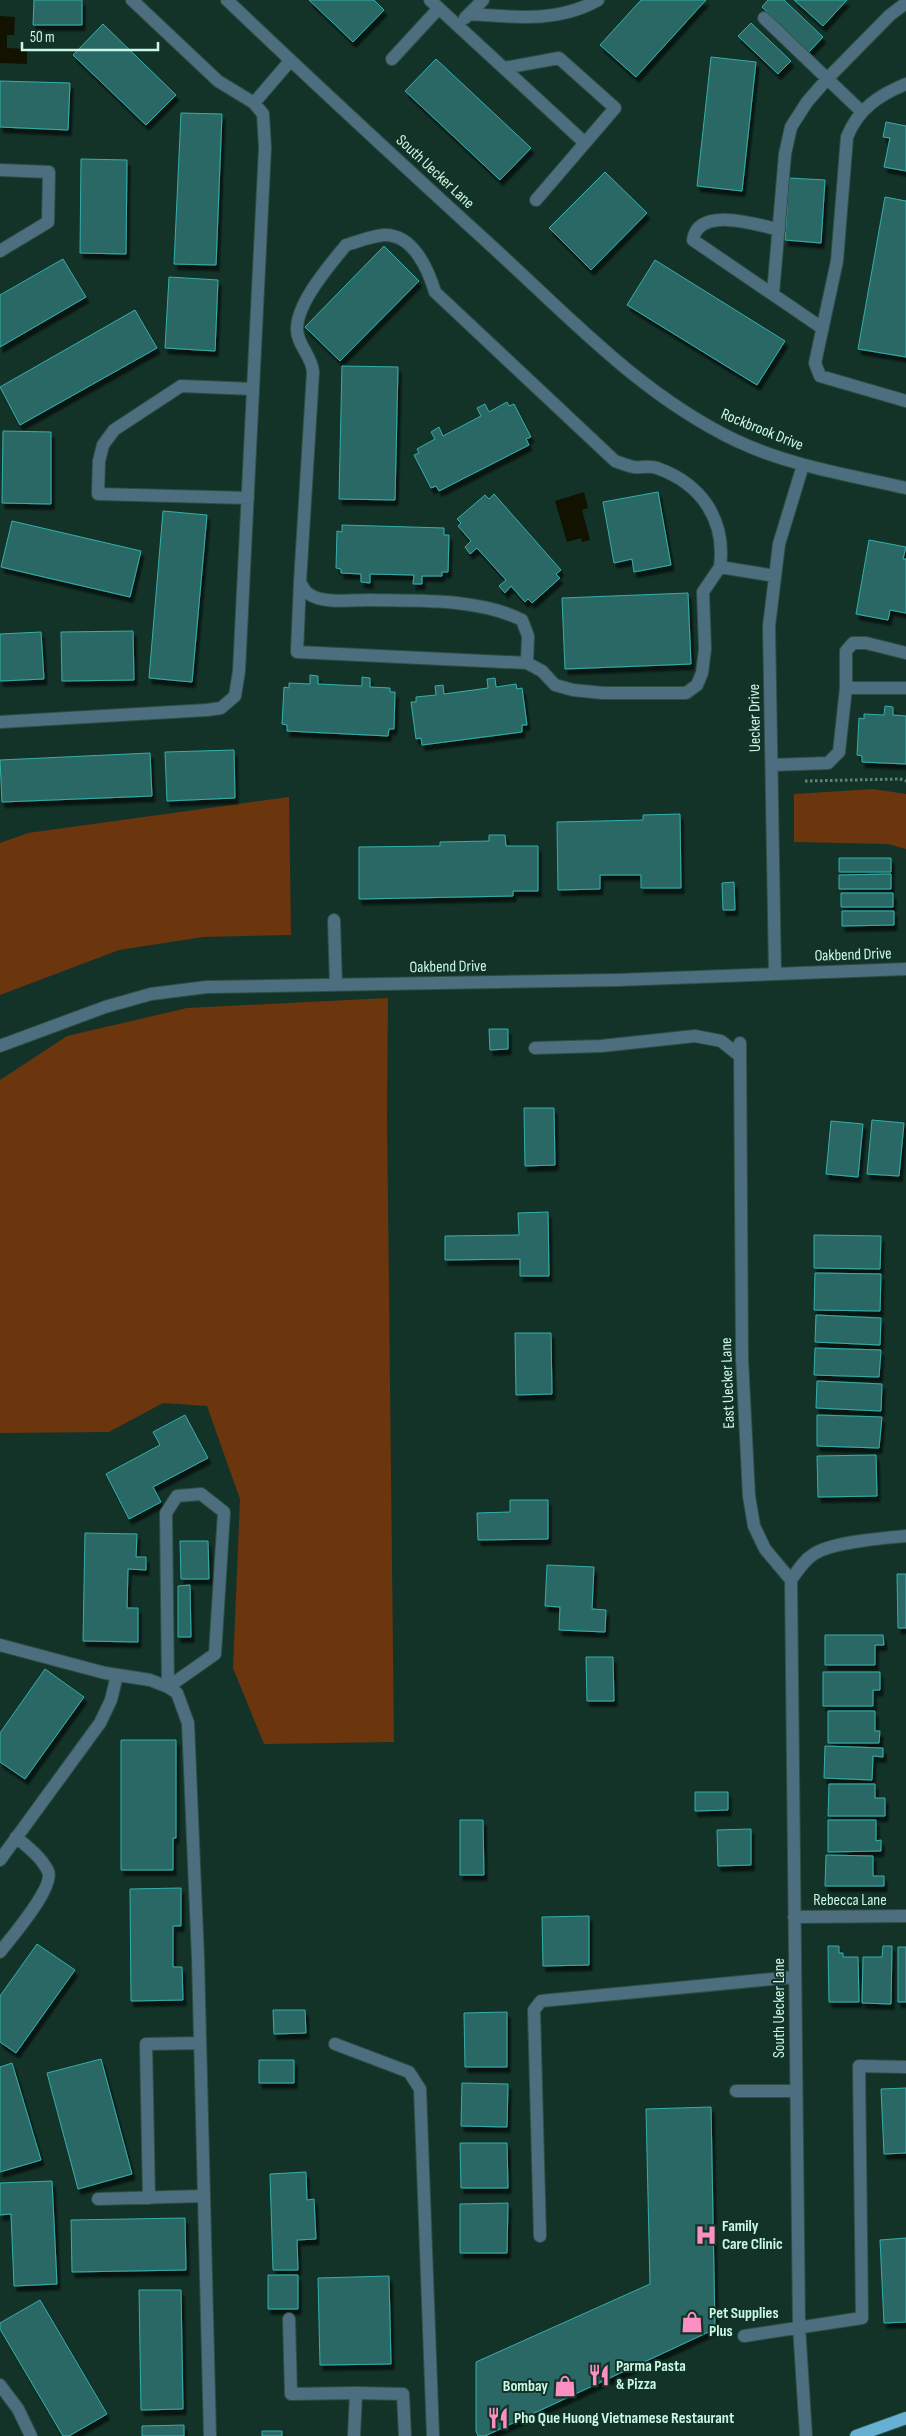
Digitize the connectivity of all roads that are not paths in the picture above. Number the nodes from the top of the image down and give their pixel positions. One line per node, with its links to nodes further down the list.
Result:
1 (132, 0): 15 (street)
2 (227, 0): 11 (street, South Uecker Lane)
3 (483, 0): 7 (street)
4 (598, 0): 7 (street)
5 (906, 3): 13 (street)
6 (435, 4): 9 (street); 10 (street)
7 (469, 14): 9 (street)
8 (764, 18): 13 (street)
9 (458, 26): 12 (street)
10 (392, 59)
11 (290, 61): 15 (street); 24 (street, South Uecker Lane)
12 (504, 68): 17 (street); 17 (street)
13 (827, 79): 16 (street); 20 (street)
14 (906, 84): 16 (street)
15 (254, 103): 25 (street)
16 (862, 112): 23 (street)
17 (585, 143): 19 (street)
18 (0, 170): 21 (street)
19 (536, 200)
20 (779, 230): 22 (street); 22 (street)
21 (0, 251)
22 (773, 294): 23 (street)
23 (822, 328): 26 (street)
24 (623, 366): 27 (street, Rockbrook Drive)
25 (253, 389): 29 (street); 29 (street)
26 (906, 401)
27 (803, 465): 28 (street, Rockbrook Drive); 31 (street, Uecker Drive)
28 (906, 488)
29 (248, 498): 37 (street)
30 (720, 567): 31 (street); 32 (street); 34 (street)
31 (775, 576): 38 (street, Uecker Drive)
32 (300, 582): 34 (street); 34 (street)
33 (906, 653): 35 (street)
34 (527, 663)
35 (846, 688): 36 (street); 38 (street)
36 (906, 688)
37 (0, 722)
38 (772, 765): 41 (street, Uecker Drive)
39 (334, 920): 42 (street)
40 (906, 969): 41 (street, Oakbend Drive)
41 (776, 974): 42 (street, Oakbend Drive)
42 (336, 985): 43 (street, Oakbend Drive)
43 (0, 1046)
44 (535, 1048): 46 (street, East Uecker Lane)
45 (906, 1536): 46 (street)
46 (791, 1580): 53 (street, South Uecker Lane)
47 (0, 1645): 48 (street)
48 (117, 1674): 49 (street); 50 (street)
49 (168, 1687): 49 (street); 56 (street)
50 (16, 1837): 51 (street); 54 (street)
51 (0, 1860)
52 (906, 1916): 53 (street, Rebecca Lane)
53 (794, 1917): 55 (street, South Uecker Lane)
54 (0, 1952)
55 (794, 1977): 60 (street, South Uecker Lane); 64 (street)
56 (200, 2043): 61 (street); 62 (street)
57 (335, 2044): 75 (street)
58 (906, 2067): 66 (street)
59 (736, 2091): 60 (street)
60 (796, 2091): 66 (street, South Uecker Lane)
61 (203, 2196): 62 (street); 72 (street)
62 (149, 2198): 63 (street)
63 (98, 2199)
64 (540, 2236)
65 (289, 2319): 69 (street)
66 (799, 2326): 67 (street); 76 (street, South Uecker Lane)
67 (744, 2336)
68 (0, 2385): 71 (street)
69 (356, 2393): 73 (street); 74 (street)
70 (906, 2418): 77 (main road)
71 (30, 2436)
72 (210, 2436)
73 (354, 2436)
74 (405, 2436)
75 (433, 2436)
76 (806, 2436)
77 (856, 2436)

